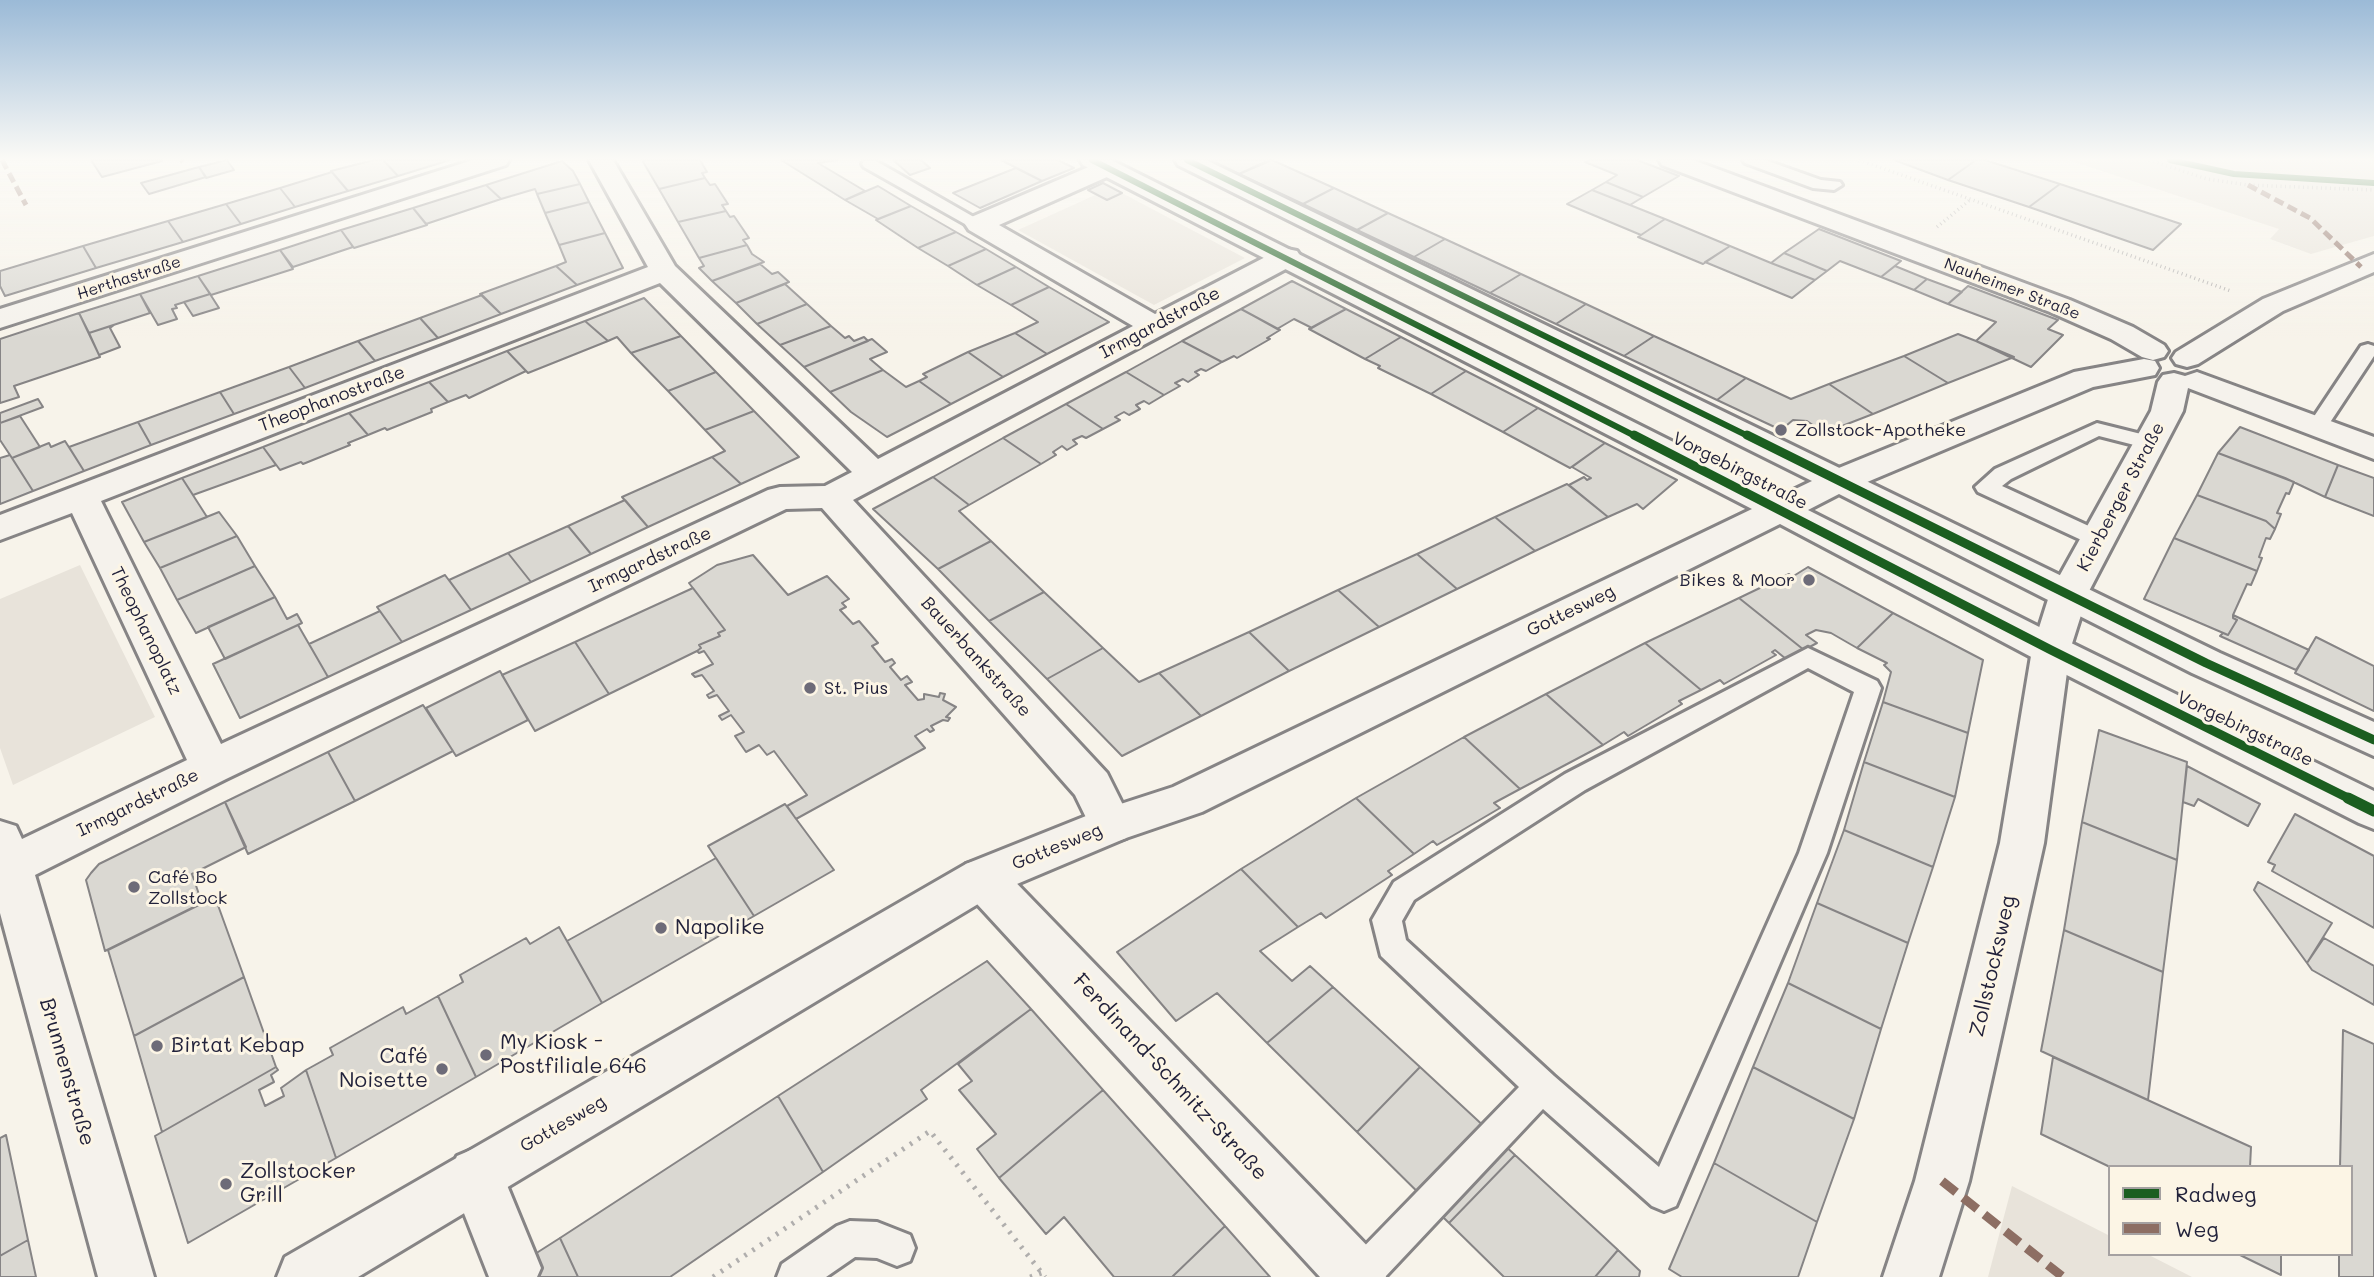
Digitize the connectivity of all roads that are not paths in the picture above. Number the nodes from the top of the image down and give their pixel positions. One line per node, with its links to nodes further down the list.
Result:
1 (310, 220): 12 (street, Herthastraße)
2 (635, 220): 11 (street)
3 (970, 220): 8 (lane)
4 (987, 220): 8 (street)
5 (1212, 220): 9 (street, Vorgebirgstraße)
6 (1308, 220): 20 (street, Vorgebirgstraße)
7 (1830, 220): 15 (street, Nauheimer Straße)
8 (978, 224): 13 (street)
9 (1287, 257): 13 (street, Irmgardstraße); 23 (street, Vorgebirgstraße)
10 (2374, 262): 15 (street)
11 (664, 271): 19 (street); 21 (street, Theophanostraße)
12 (0, 319)
13 (1154, 326): 19 (street, Irmgardstraße)
14 (2368, 350): 16 (lane)
15 (2171, 368): 16 (street, Nauheimer Straße); 17 (street, Kierberger Straße); 20 (street)
16 (2317, 427): 18 (street, Nauheimer Straße)
17 (2150, 443): 25 (street, Kierberger Straße); 25 (lane)
18 (2374, 449)
19 (873, 473): 22 (street, Irmgardstraße)
20 (1841, 481): 23 (street, Gottesweg); 26 (street, Vorgebirgstraße)
21 (81, 495): 24 (street, Theophanostraße); 29 (street, Theophanoplatz)
22 (831, 497): 29 (street, Irmgardstraße); 31 (street, Bauerbankstraße)
23 (1779, 508): 27 (street, Vorgebirgstraße); 31 (street, Gottesweg)
24 (0, 528)
25 (2098, 539): 26 (street, Kierberger Straße)
26 (2069, 593): 27 (street, Kierberger Straße); 28 (street, Vorgebirgstraße)
27 (2051, 650): 30 (street, Vorgebirgstraße); 42 (street, Zollstocksweg)
28 (2374, 740)
29 (211, 767): 32 (street, Irmgardstraße)
30 (2374, 811)
31 (1111, 825): 33 (street, Gottesweg)
32 (5, 852): 38 (street, Brunnenstraße)
33 (982, 878): 35 (street, Gottesweg); 41 (street, Ferdinand-Schmitz-Straße)
34 (1542, 1087): 34 (lane); 41 (lane)
35 (476, 1175): 37 (street); 39 (street, Gottesweg)
36 (897, 1248): 40 (lane)
37 (513, 1268)
38 (126, 1277)
39 (305, 1277)
40 (795, 1277)
41 (1359, 1277)
42 (1911, 1277)

